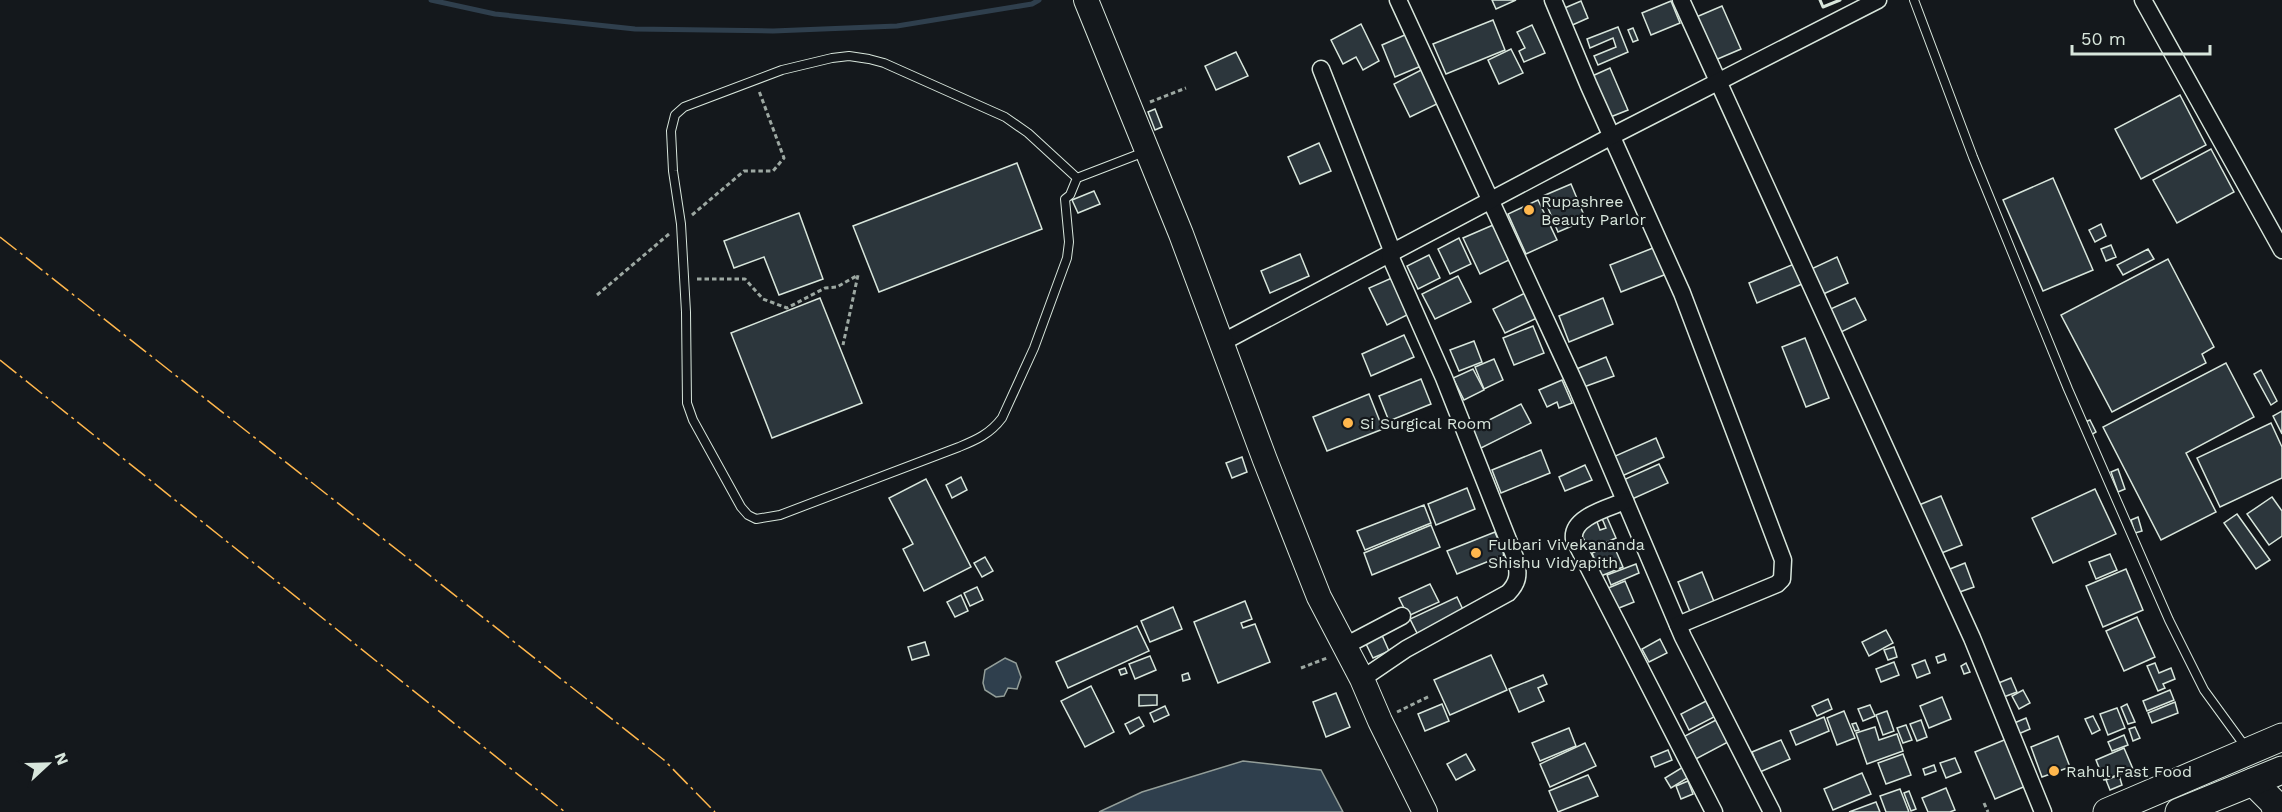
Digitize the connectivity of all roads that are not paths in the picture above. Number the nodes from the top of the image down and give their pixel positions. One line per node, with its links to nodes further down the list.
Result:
1 (1086, 0): 11 (main road)
2 (1398, 0): 13 (street)
3 (1553, 0): 10 (street)
4 (1681, 0): 9 (street)
5 (1878, 0): 9 (street)
6 (1914, 0): 23 (lane)
7 (2143, 0): 14 (street)
8 (1321, 69): 15 (street)
9 (1719, 81): 10 (street); 29 (street)
10 (1612, 136): 13 (street); 19 (street)
11 (1148, 151): 12 (lane); 16 (main road)
12 (1077, 178): 12 (lane)
13 (1490, 202): 15 (street); 17 (street)
14 (2282, 250)
15 (1391, 254): 16 (street); 21 (street)
16 (1223, 342): 20 (main road)
17 (1625, 501): 19 (street); 27 (street)
18 (1402, 616): 20 (street)
19 (1678, 626): 28 (street)
20 (1344, 649): 21 (main road)
21 (1362, 679): 26 (main road)
22 (2282, 737): 23 (highway)
23 (2248, 752): 30 (highway)
24 (2282, 770): 25 (highway)
25 (2253, 782): 31 (highway); 32 (highway)
26 (1425, 812)
27 (1714, 812)
28 (1772, 812)
29 (2043, 812)
30 (2107, 812)
31 (2179, 812)
32 (2277, 812)

